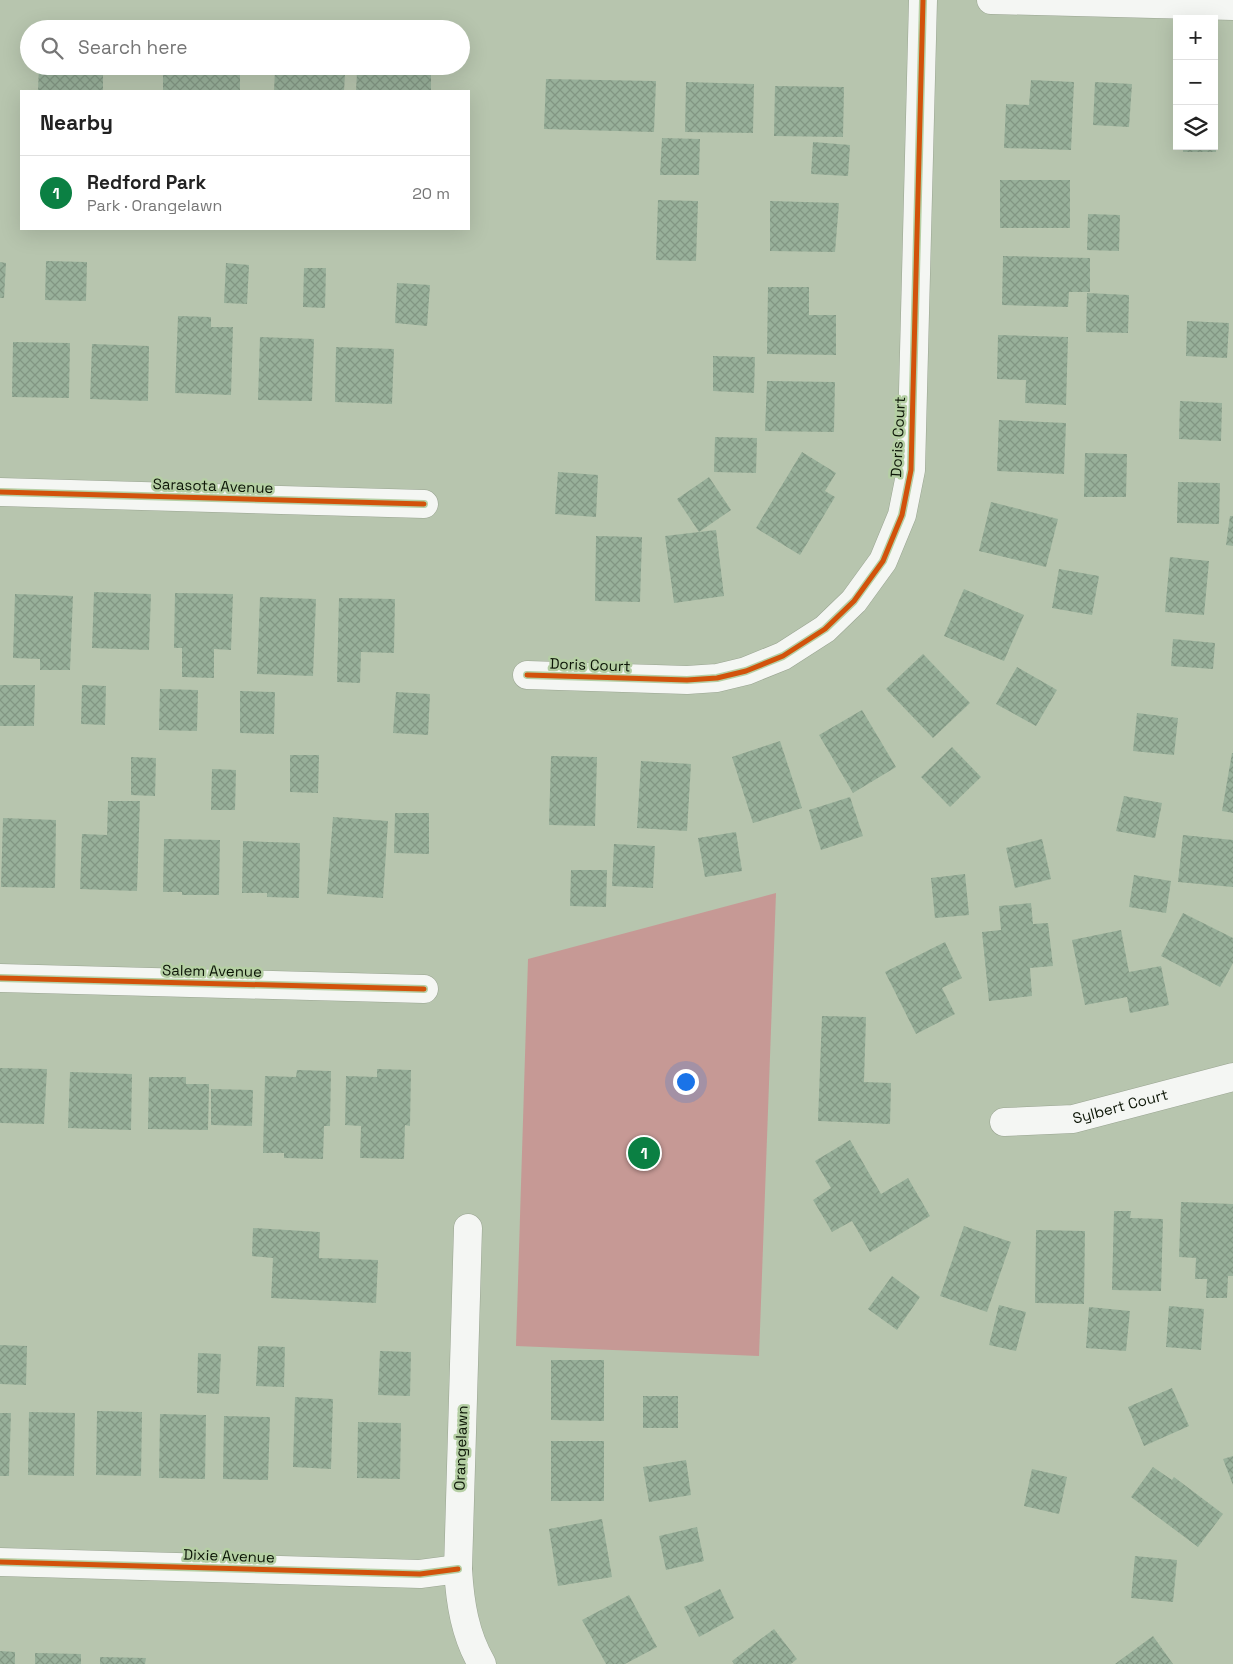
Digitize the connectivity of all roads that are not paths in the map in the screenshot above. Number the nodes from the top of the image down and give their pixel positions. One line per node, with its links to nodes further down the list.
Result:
1 (923, 0): 6 (street, Doris Court)
2 (990, 0): 3 (street)
3 (1233, 6)
4 (0, 492): 5 (street, Sarasota Avenue)
5 (424, 504)
6 (526, 675)
7 (0, 978): 8 (street, Salem Avenue)
8 (424, 989)
9 (1233, 1077): 10 (street, Sylbert Court)
10 (1004, 1122)
11 (468, 1228): 13 (street, Orangelawn)
12 (0, 1562): 13 (street, Dixie Avenue)
13 (458, 1569): 14 (street, Orangelawn)
14 (482, 1664)

